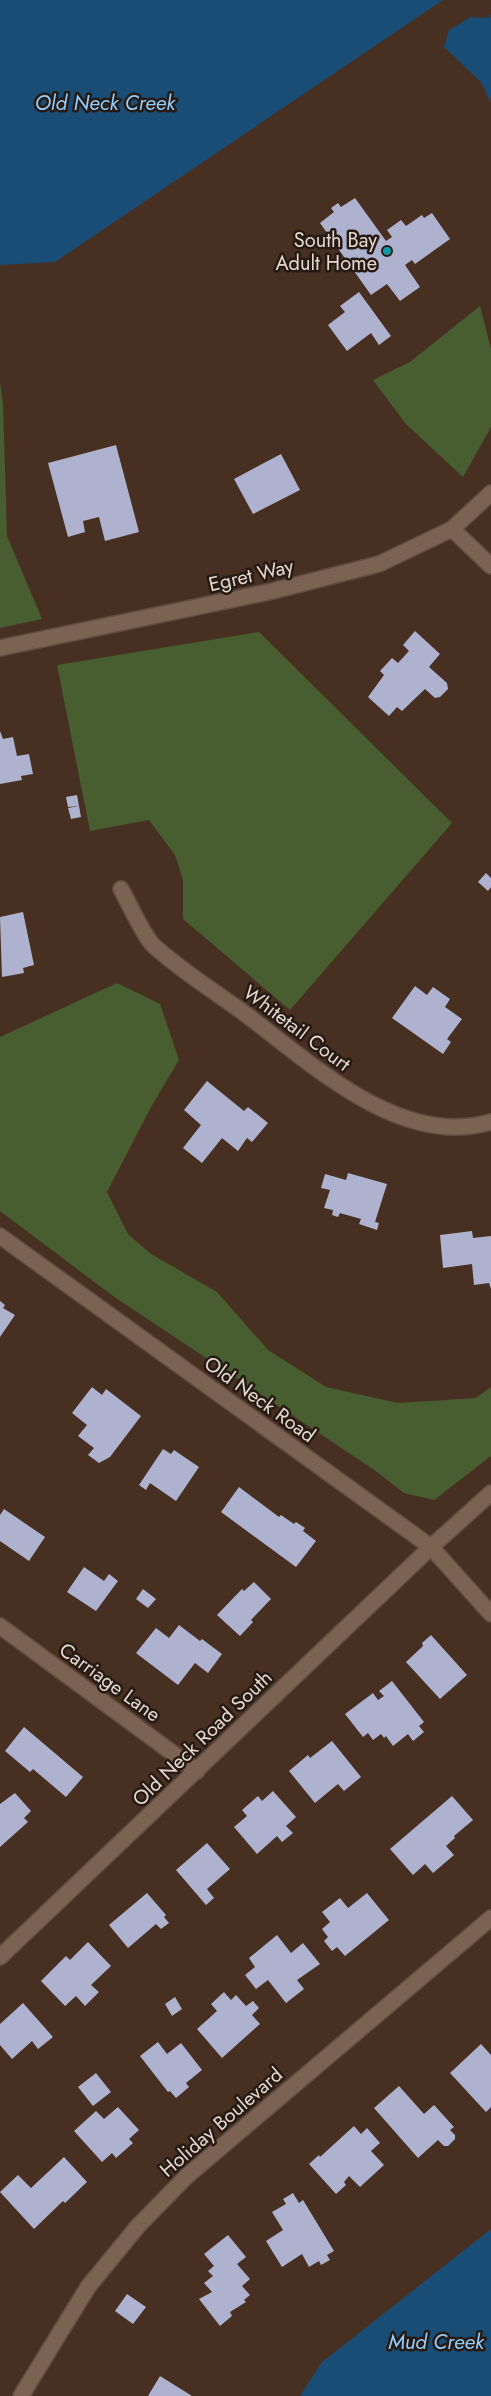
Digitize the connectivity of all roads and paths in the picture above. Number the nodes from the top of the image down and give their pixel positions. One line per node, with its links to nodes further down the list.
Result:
1 (491, 493): 2 (street, Egret Way)
2 (452, 529): 3 (street); 4 (street, Egret Way)
3 (491, 566)
4 (0, 648)
5 (121, 889): 6 (street, Whitetail Court)
6 (491, 1122)
7 (0, 1236): 9 (street, Old Neck Road)
8 (491, 1493): 9 (street)
9 (431, 1547): 10 (street, Old Neck Road); 12 (street, Old Neck Road South)
10 (491, 1614)
11 (0, 1626): 12 (street, Carriage Lane)
12 (197, 1771): 14 (street, Old Neck Road South)
13 (491, 1918): 15 (street, Holiday Boulevard)
14 (0, 1957)
15 (21, 2396)

